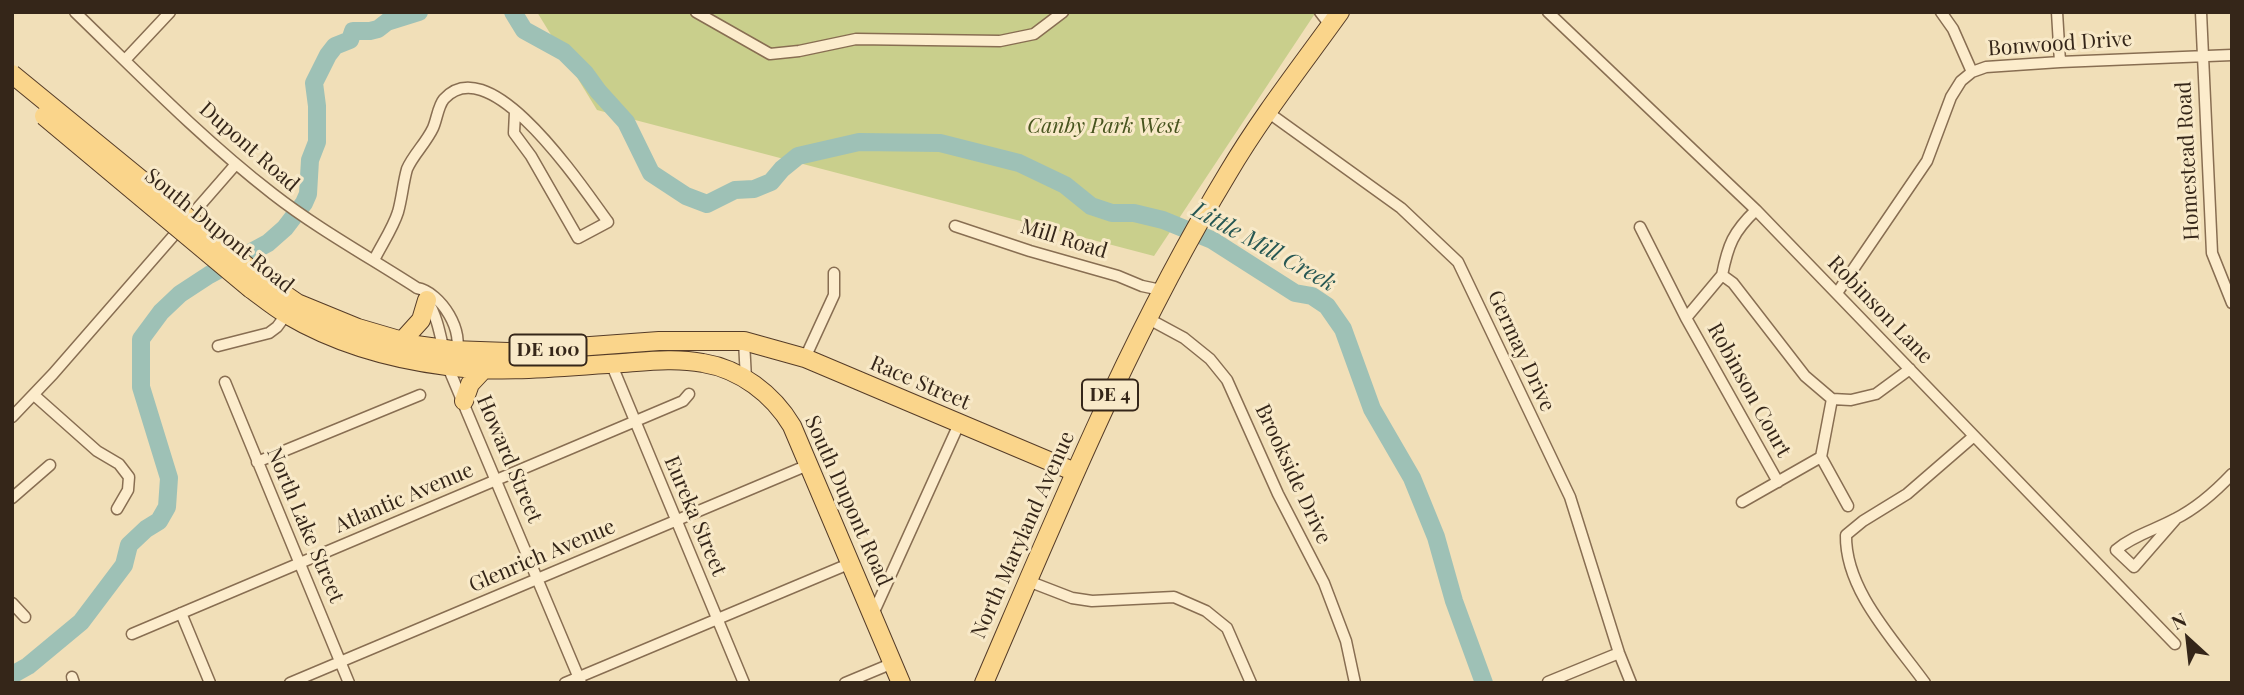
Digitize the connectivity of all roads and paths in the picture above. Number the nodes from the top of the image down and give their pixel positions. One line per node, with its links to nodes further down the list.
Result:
1 (75, 12): 12 (street, Dupont Road)
2 (170, 12): 12 (street)
3 (696, 12): 4 (street)
4 (1063, 12)
5 (1548, 12): 20 (street, Robinson Lane)
6 (1941, 12): 14 (street)
7 (2057, 12): 13 (street)
8 (2201, 12): 11 (street, Homestead Road)
9 (1330, 17): 18 (main road, DE 4)
10 (2232, 55): 11 (street, Bonwood Drive)
11 (2202, 56): 13 (street, Bonwood Drive); 30 (street, Homestead Road)
12 (125, 60): 19 (street, Dupont Road)
13 (2060, 62): 14 (street, Bonwood Drive)
14 (1972, 72): 28 (street, Bonwood Drive)
15 (12, 74): 26 (main road, South Dupont Road / DE 100, bridge)
16 (12, 89): 26 (main road, South Dupont Road / DE 100, bridge)
17 (515, 112): 17 (street); 23 (street)
18 (1269, 113): 27 (main road, North Maryland Avenue / DE 4); 81 (street, Germay Drive)
19 (236, 164): 23 (street, Dupont Road); 48 (street)
20 (1756, 210): 25 (street, Robinson Court); 28 (street, Robinson Lane)
21 (955, 226): 27 (street, Mill Road)
22 (1640, 228): 33 (street, Robinson Court)
23 (374, 260): 29 (street, Dupont Road)
24 (834, 272): 39 (street)
25 (1722, 275): 33 (street, Robinson Court); 50 (street, Robinson Court)
26 (258, 285): 31 (main road, South Dupont Road / DE 100)
27 (1161, 290): 32 (main road, North Maryland Avenue / DE 4)
28 (1837, 293): 44 (street, Robinson Lane)
29 (422, 294): 34 (main road); 38 (street); 38 (street, Dupont Road)
30 (2232, 303)
31 (292, 308): 34 (main road, South Dupont Road / DE 100); 36 (street); 41 (main road, South Dupont Road / DE 100)
32 (1147, 318): 60 (main road, North Maryland Avenue / DE 4); 95 (street, Brookside Drive)
33 (1686, 318): 63 (street, Robinson Court)
34 (402, 341): 38 (main road, South Dupont Road / DE 100)
35 (744, 341): 37 (main road, South Dupont Road / DE 100); 39 (main road, Race Street / DE 100); 45 (street)
36 (218, 345)
37 (599, 347): 38 (main road, South Dupont Road / DE 100); 42 (main road)
38 (450, 349): 41 (street)
39 (805, 358): 54 (main road, Race Street / DE 100)
40 (611, 363): 42 (main road, South Dupont Road / DE 100); 45 (main road, South Dupont Road / DE 100); 53 (street, Eureka Street)
41 (448, 367): 43 (main road, South Dupont Road / DE 100); 51 (street, Howard Street)
42 (538, 367): 43 (main road, South Dupont Road / DE 100)
43 (484, 369): 51 (main road)
44 (1910, 369): 50 (street); 55 (street, Robinson Lane)
45 (746, 379): 59 (main road, South Dupont Road / DE 100)
46 (225, 382): 57 (street, North Lake Street)
47 (689, 394): 53 (street, Atlantic Avenue)
48 (34, 395): 52 (street); 67 (street)
49 (420, 395): 57 (street)
50 (1832, 399): 56 (street, Robinson Court)
51 (464, 401): 62 (street, Howard Street)
52 (12, 417)
53 (635, 421): 62 (street, Atlantic Avenue); 69 (street, Eureka Street)
54 (959, 424): 60 (main road, Race Street / DE 100); 76 (street)
55 (1974, 436): 80 (street, Robinson Lane); 97 (street)
56 (1821, 457): 63 (street, Robinson Court); 66 (street, Robinson Court)
57 (257, 462): 70 (street, North Lake Street)
58 (50, 465): 64 (street)
59 (808, 465): 69 (street, Glenrich Avenue); 71 (main road, South Dupont Road / DE 100)
60 (1074, 472): 73 (main road, North Maryland Avenue / DE 4)
61 (2232, 474): 68 (street)
62 (496, 480): 70 (street, Atlantic Avenue); 72 (street, Howard Street)
63 (1778, 482): 65 (street, Robinson Court)
64 (12, 498)
65 (1742, 502)
66 (1848, 506)
67 (117, 509)
68 (2175, 520): 68 (street)
69 (676, 521): 72 (street, Glenrich Avenue); 78 (street, Eureka Street)
70 (299, 563): 75 (street, Atlantic Avenue); 82 (street, North Lake Street)
71 (851, 563): 76 (main road, South Dupont Road / DE 100); 78 (street)
72 (538, 579): 82 (street, Glenrich Avenue); 84 (street, Howard Street)
73 (1028, 581): 93 (main road, North Maryland Avenue / DE 4); 94 (street)
74 (12, 603): 77 (street)
75 (181, 613): 79 (street, Atlantic Avenue); 86 (street)
76 (873, 614): 83 (main road, South Dupont Road / DE 100)
77 (25, 617)
78 (718, 620): 84 (street); 90 (street, Eureka Street)
79 (132, 634)
80 (2175, 644)
81 (1619, 653): 85 (street); 96 (street, Germay Drive)
82 (340, 662): 87 (street, Glenrich Avenue); 88 (street, North Lake Street)
83 (893, 663): 91 (street); 92 (main road, South Dupont Road / DE 100)
84 (580, 680): 89 (street)
85 (1548, 682)
86 (210, 683)
87 (290, 683)
88 (349, 683)
89 (565, 683)
90 (744, 683)
91 (845, 683)
92 (901, 683)
93 (984, 683)
94 (1251, 683)
95 (1355, 683)
96 (1631, 683)
97 (1925, 683)

